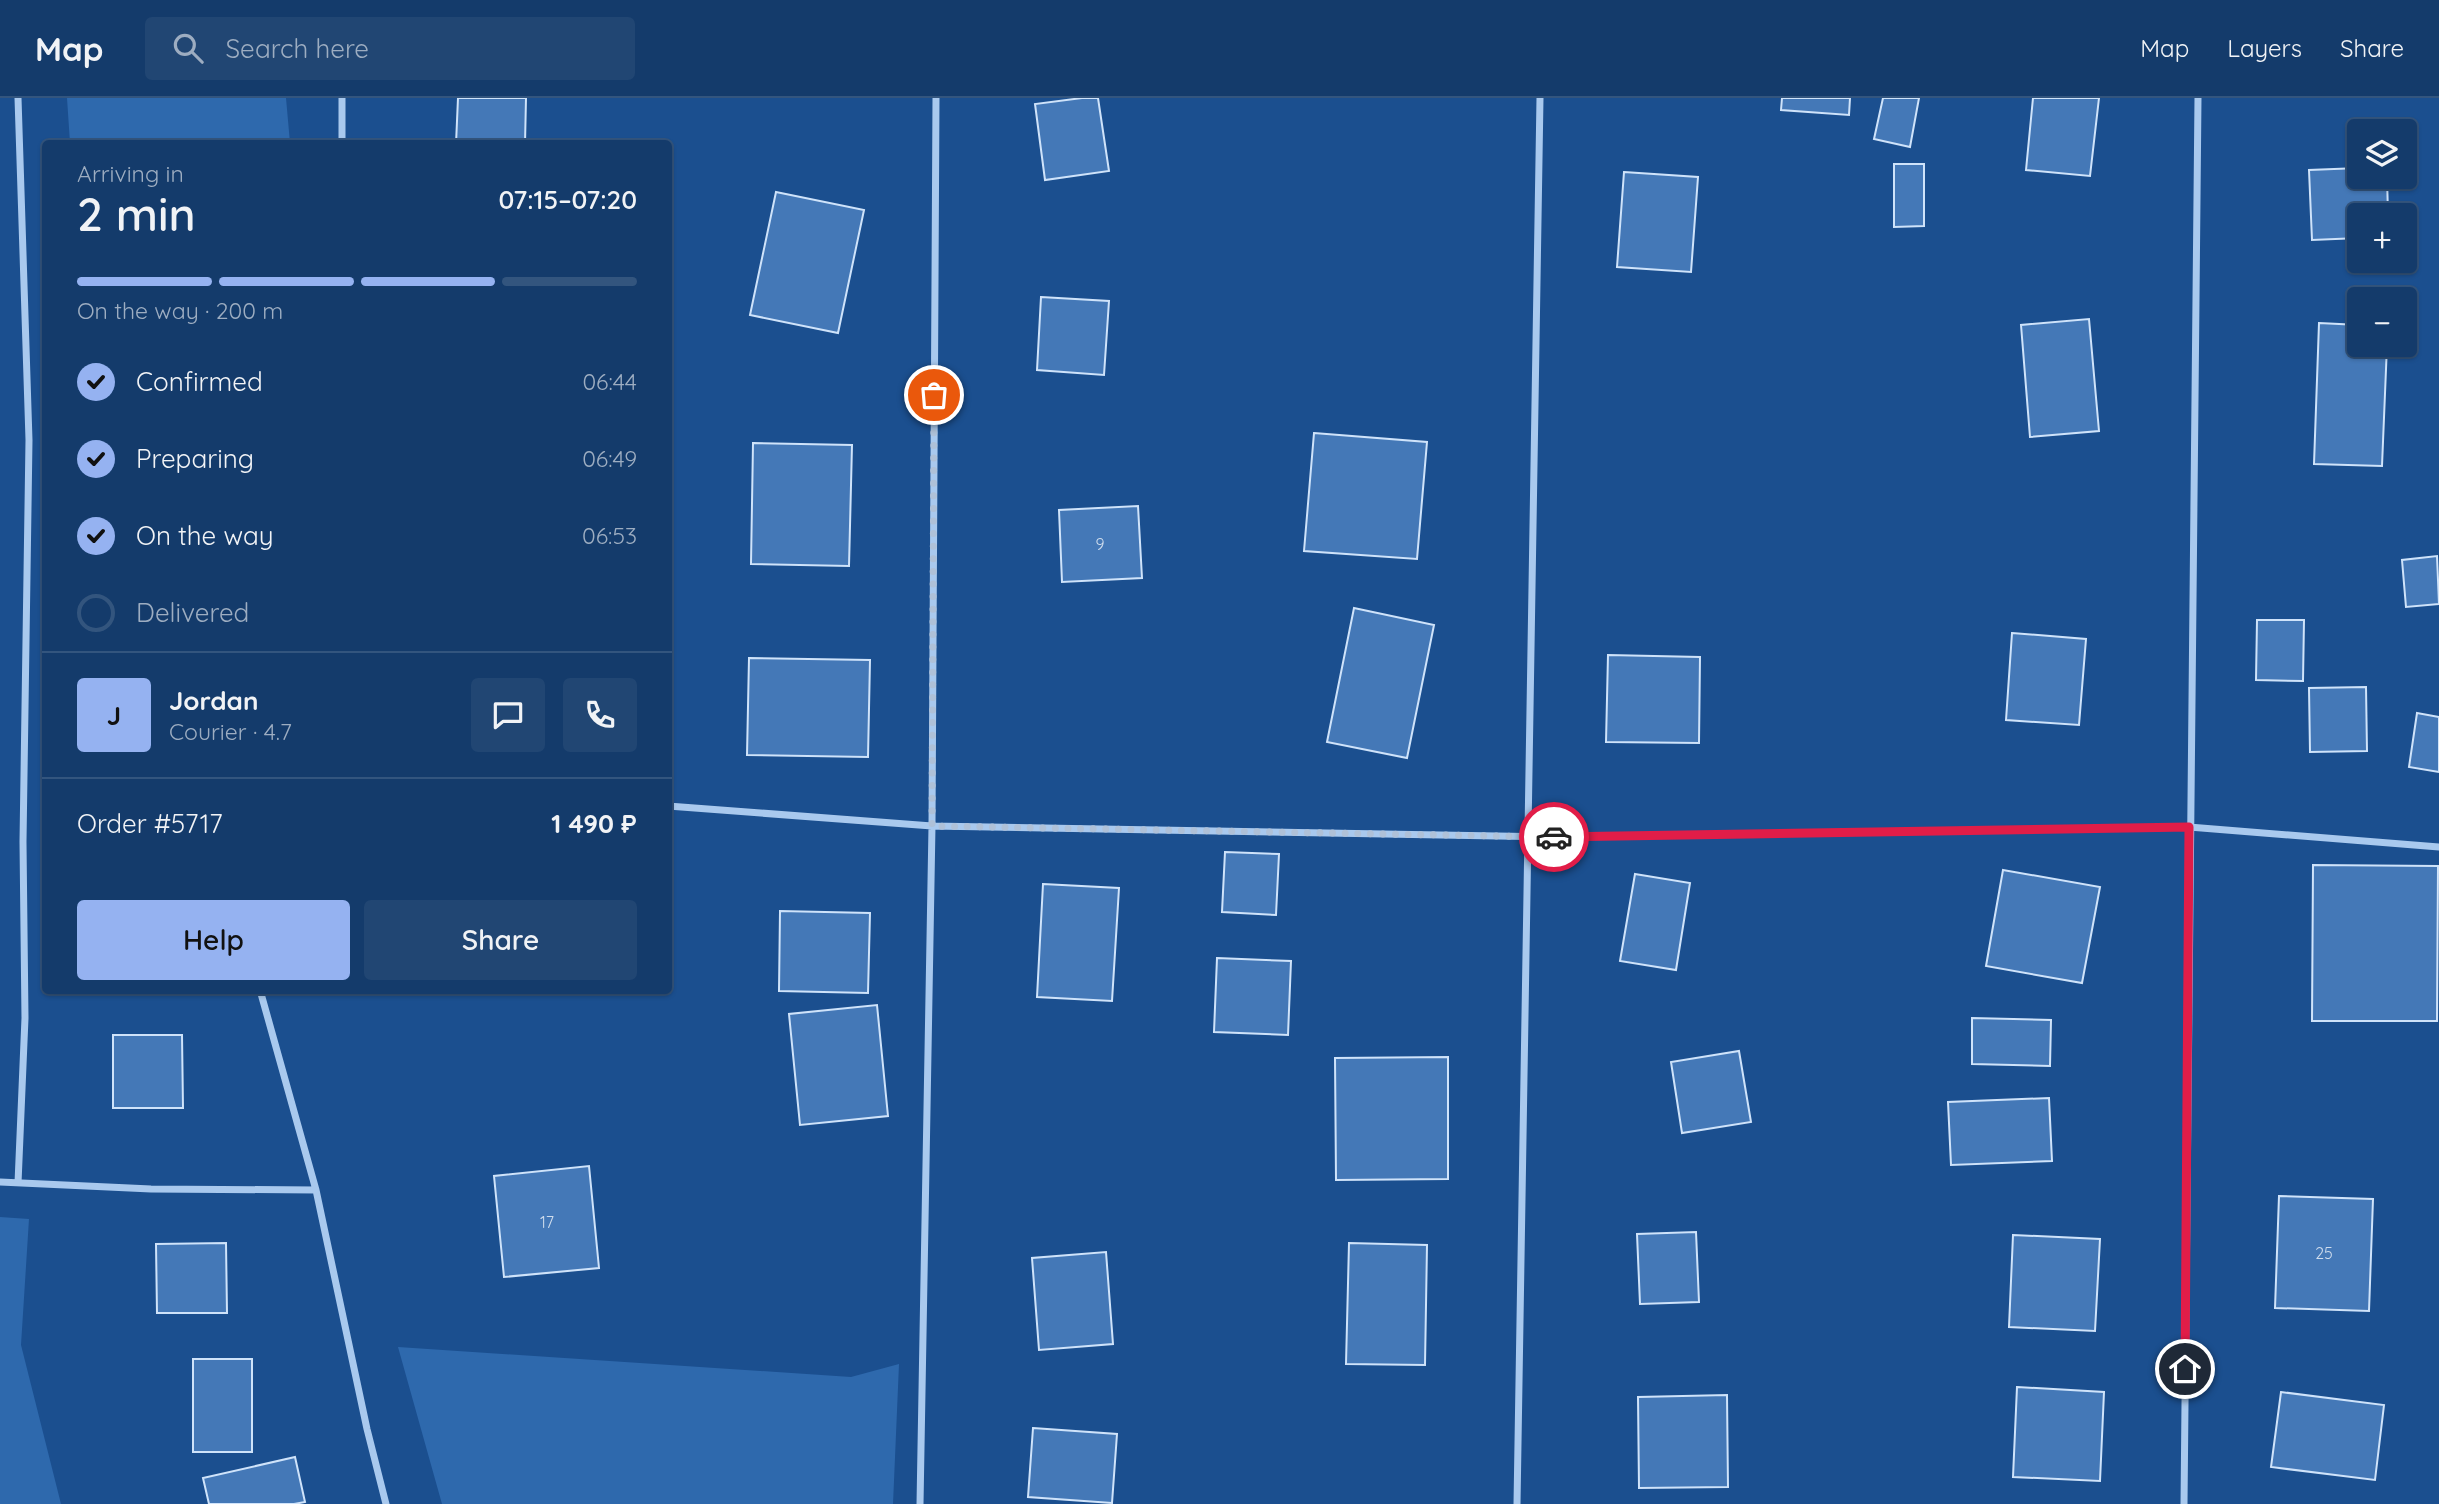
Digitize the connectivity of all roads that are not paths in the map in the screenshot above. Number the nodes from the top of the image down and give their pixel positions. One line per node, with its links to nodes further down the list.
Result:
1 (18, 98): 14 (street)
2 (342, 98): 6 (street)
3 (936, 98): 8 (street)
4 (1540, 98): 10 (street)
5 (2198, 98): 9 (street)
6 (342, 140)
7 (672, 806): 8 (street)
8 (932, 826): 10 (street); 17 (street)
9 (2189, 827): 10 (street); 11 (street); 19 (street)
10 (1528, 836): 18 (street)
11 (2439, 846)
12 (261, 994): 15 (street)
13 (0, 1182): 14 (street)
14 (18, 1183): 15 (street)
15 (316, 1190): 16 (street)
16 (386, 1504)
17 (920, 1504)
18 (1517, 1504)
19 (2184, 1504)

